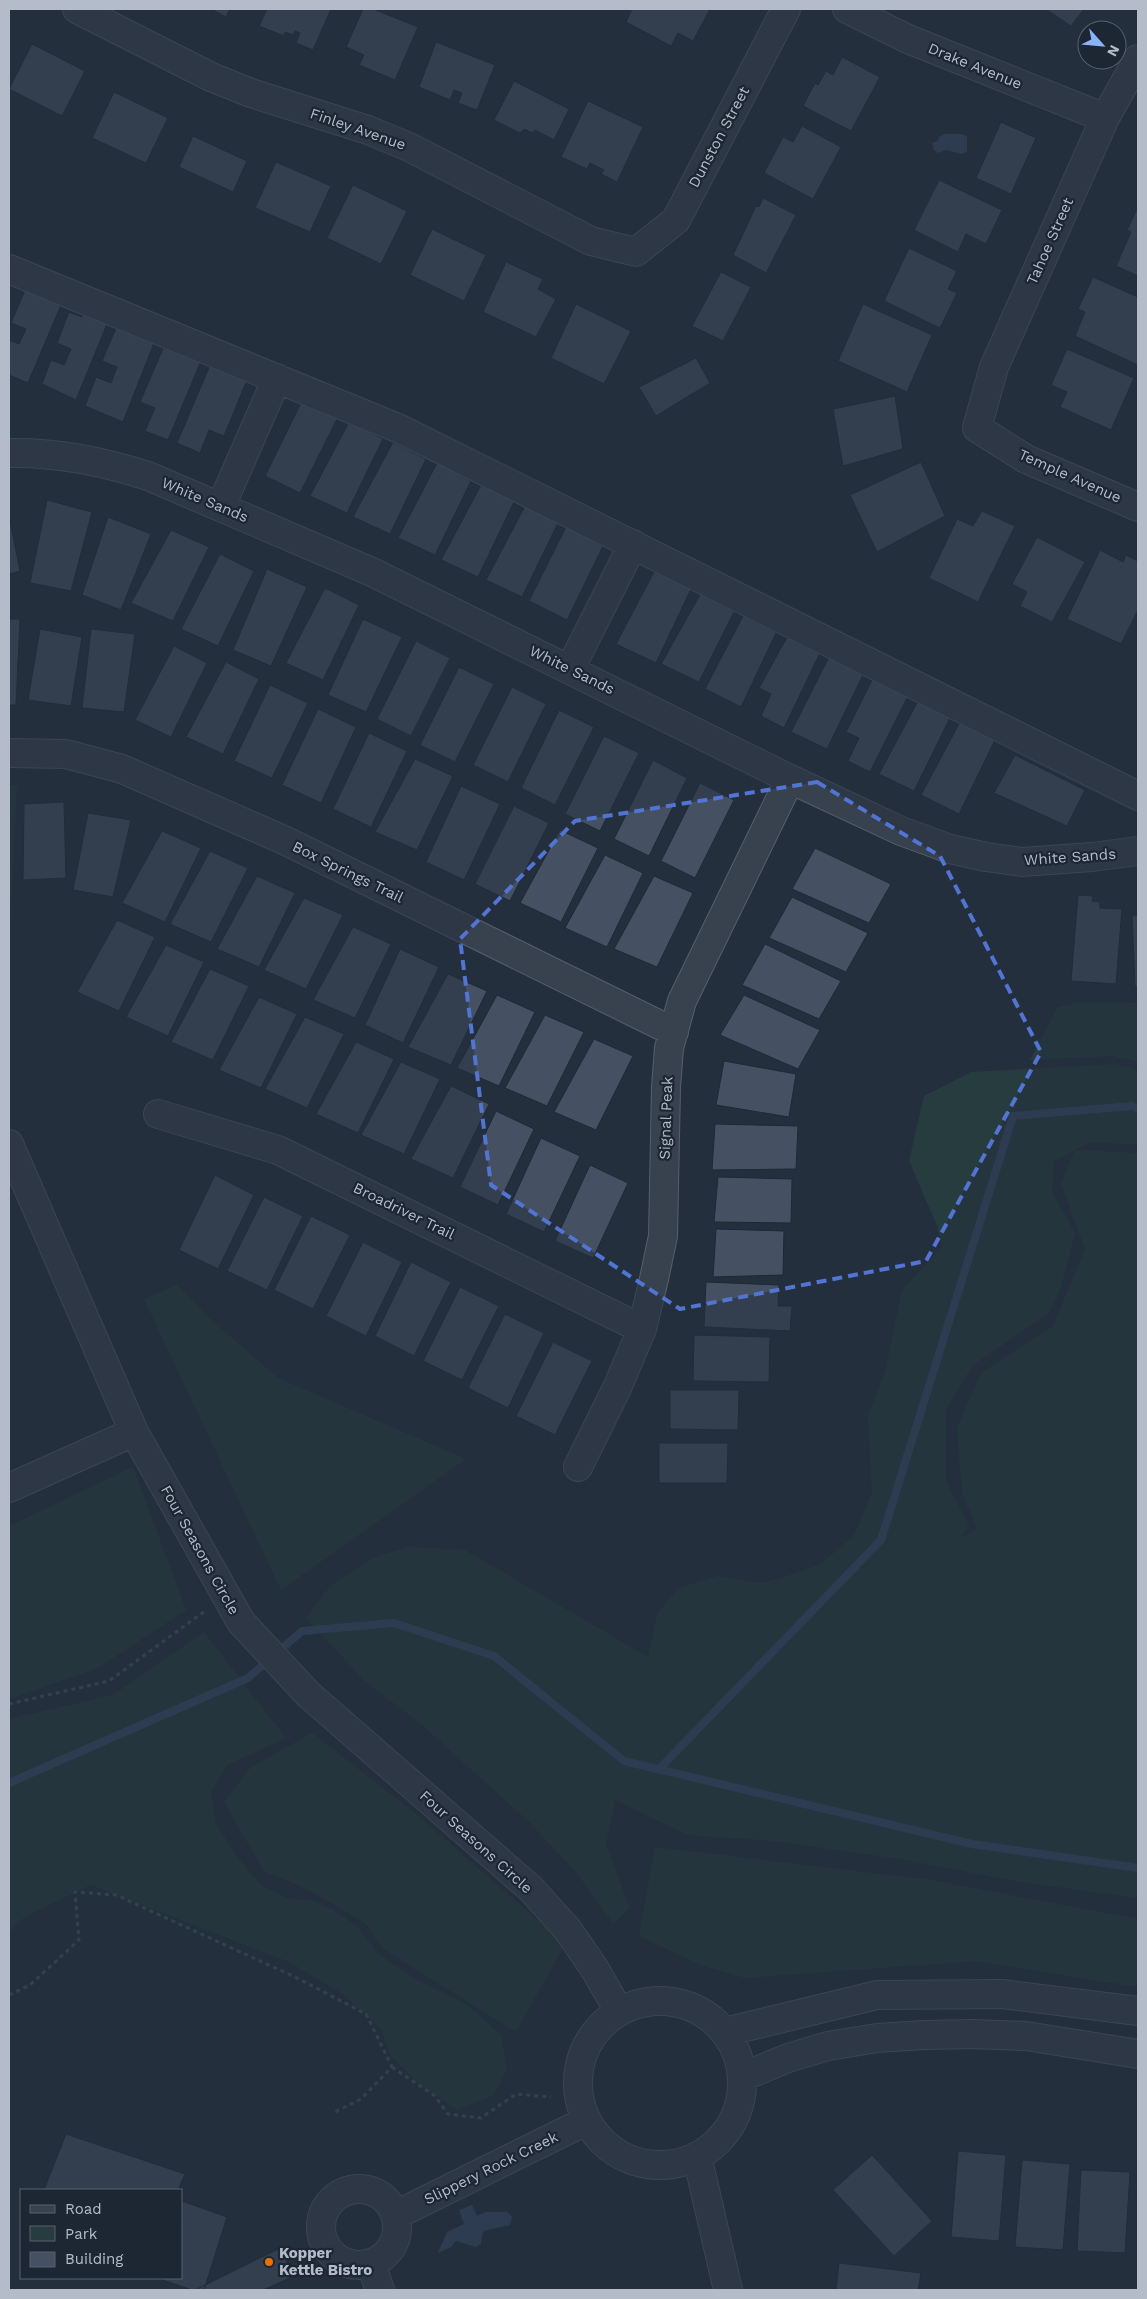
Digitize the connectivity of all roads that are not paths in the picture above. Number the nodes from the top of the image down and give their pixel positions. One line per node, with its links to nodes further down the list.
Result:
1 (77, 9): 6 (street, Finley Avenue)
2 (786, 9): 6 (street, Dunston Street)
3 (847, 9): 5 (street, Drake Avenue)
4 (1138, 60): 5 (street, Tahoe Street)
5 (1105, 118): 9 (street, Tahoe Street)
6 (636, 252)
7 (9, 269): 8 (street)
8 (277, 378): 11 (street); 13 (street)
9 (977, 428): 12 (street, Temple Avenue)
10 (9, 453): 11 (street, White Sands)
11 (221, 506): 14 (street, White Sands)
12 (1138, 507)
13 (633, 544): 14 (street); 17 (street)
14 (570, 669): 16 (street, White Sands)
15 (9, 754): 19 (street, Box Springs Trail)
16 (790, 779): 18 (street, White Sands); 19 (street, Signal Peak)
17 (1138, 796)
18 (1138, 851)
19 (674, 1032): 22 (street, Signal Peak)
20 (158, 1114): 22 (street, Broadriver Trail)
21 (9, 1144): 23 (street, Four Seasons Circle)
22 (642, 1329): 24 (street, Signal Peak)
23 (134, 1432): 25 (street); 26 (street, Four Seasons Circle)
24 (578, 1467)
25 (9, 1488)
26 (619, 2011): 28 (street); 31 (street)
27 (1138, 2011): 28 (street)
28 (725, 2032): 30 (street)
29 (1138, 2054): 30 (street)
30 (742, 2077): 32 (street)
31 (586, 2121): 32 (street); 33 (street, Slippery Rock Creek)
32 (697, 2156): 36 (street)
33 (396, 2215): 34 (street); 34 (street)
34 (371, 2264): 35 (street)
35 (380, 2290)
36 (728, 2290)

